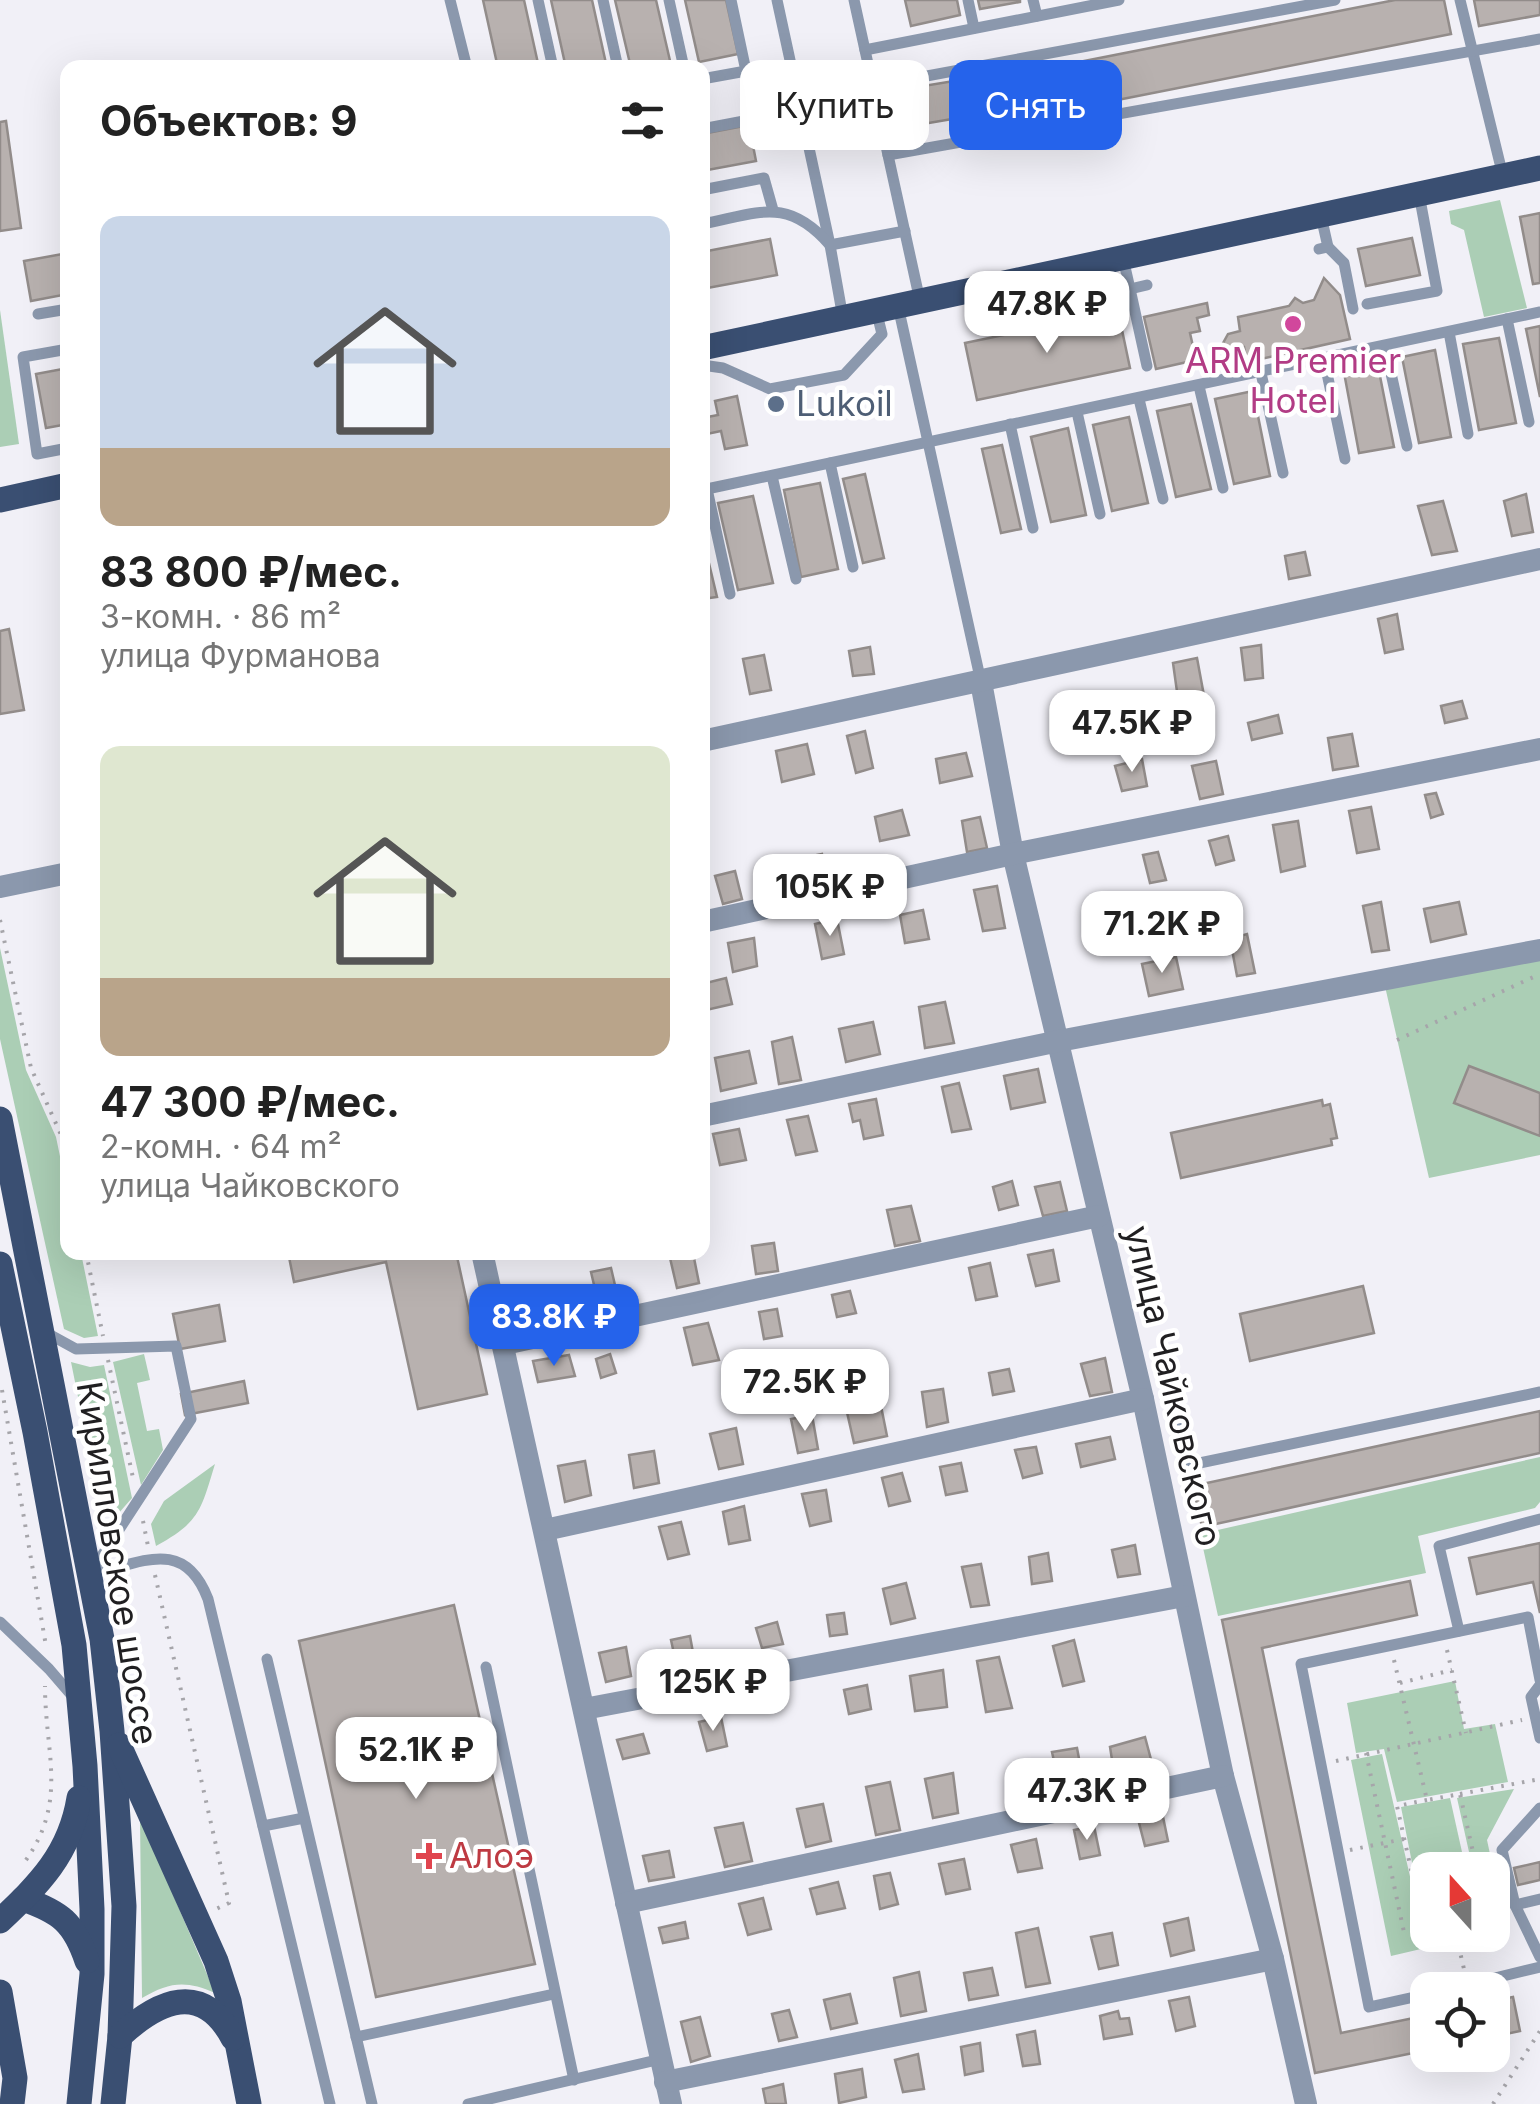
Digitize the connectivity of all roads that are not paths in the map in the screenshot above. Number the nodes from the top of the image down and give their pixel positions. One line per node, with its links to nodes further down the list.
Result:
1 (450, 0): 19 (lane)
2 (538, 0): 20 (lane)
3 (603, 0): 21 (lane)
4 (669, 0): 22 (lane)
5 (731, 0): 23 (lane)
6 (777, 0): 24 (lane)
7 (854, 0): 17 (lane)
8 (968, 0): 15 (lane)
9 (1033, 0): 14 (lane)
10 (1119, 0): 13 (lane)
11 (1335, 0): 27 (lane)
12 (1460, 0): 18 (lane)
13 (1077, 4): 14 (lane)
14 (1036, 16): 15 (lane)
15 (974, 28): 17 (lane)
16 (1540, 39): 18 (lane)
17 (865, 50): 25 (lane)
18 (1473, 52): 33 (lane); 35 (lane)
19 (465, 60)
20 (551, 60)
21 (616, 60)
22 (682, 60)
23 (744, 60)
24 (790, 60)
25 (867, 60)
26 (740, 72): 28 (lane)
27 (929, 76)
28 (710, 78)
29 (740, 122): 30 (lane)
30 (710, 127)
31 (810, 150): 42 (lane)
32 (887, 150): 33 (lane)
33 (888, 155): 41 (lane)
34 (1540, 168): 35 (main road)
35 (1503, 176): 37 (main road)
36 (710, 188): 38 (lane)
37 (1420, 194): 39 (main road); 46 (lane)
38 (774, 210): 40 (lane); 42 (lane)
39 (1321, 215): 43 (main road); 48 (lane)
40 (710, 222)
41 (905, 231): 42 (lane); 47 (lane)
42 (830, 246): 52 (lane)
43 (1123, 258): 45 (lane); 47 (main road)
44 (1148, 285): 45 (lane)
45 (1130, 288): 60 (lane)
46 (1368, 304)
47 (898, 306): 52 (main road); 59 (lane); 68 (lane)
48 (1353, 309)
49 (60, 310): 51 (lane)
50 (1540, 312): 53 (lane)
51 (38, 314)
52 (843, 318): 55 (main road)
53 (1507, 319): 54 (lane); 65 (lane)
54 (1449, 332): 56 (lane); 67 (lane)
55 (710, 346)
56 (1386, 346): 58 (lane); 69 (lane)
57 (60, 351): 70 (lane)
58 (1324, 359): 61 (lane); 71 (lane)
59 (710, 365)
60 (1146, 366)
61 (1261, 372): 62 (lane); 73 (lane)
62 (1199, 386): 63 (lane); 76 (lane)
63 (1139, 399): 64 (lane); 79 (lane)
64 (1076, 412): 66 (lane); 81 (lane)
65 (1529, 422)
66 (1010, 424): 68 (lane); 82 (lane)
67 (1468, 434)
68 (929, 442): 72 (lane); 87 (lane)
69 (1407, 446)
70 (60, 450)
71 (1345, 459)
72 (830, 464): 74 (lane); 84 (lane)
73 (1283, 473)
74 (772, 476): 77 (lane); 85 (lane)
75 (60, 487): 78 (main road)
76 (1224, 488)
77 (710, 489)
78 (0, 500)
79 (1163, 500)
80 (710, 511): 86 (lane)
81 (1100, 514)
82 (1033, 528)
83 (1540, 559): 87 (street)
84 (853, 567)
85 (796, 579)
86 (730, 594)
87 (981, 682): 88 (street); 90 (street, улица Чайковского)
88 (710, 739)
89 (1540, 749): 90 (street)
90 (1013, 854): 93 (street); 95 (street, улица Чайковского)
91 (60, 875): 92 (street)
92 (0, 887)
93 (710, 920)
94 (1540, 950): 95 (street)
95 (1059, 1041): 96 (street); 98 (street, улица Чайковского)
96 (710, 1114)
97 (0, 1119): 101 (main road, Кирилловское шоссе)
98 (1099, 1216): 102 (street); 104 (street, улица Чайковского)
99 (484, 1260): 102 (street)
100 (1, 1278): 115 (main road, Кирилловское шоссе)
101 (44, 1331): 108 (main road, Кирилловское шоссе); 108 (lane)
102 (504, 1344): 107 (street)
103 (1540, 1392): 105 (lane)
104 (1143, 1399): 107 (street); 109 (street, улица Чайковского)
105 (1180, 1420)
106 (1540, 1520): 111 (lane)
107 (545, 1530): 116 (street)
108 (90, 1575): 117 (main road, Кирилловское шоссе); 123 (lane)
109 (1184, 1596): 116 (street); 120 (street, улица Чайковского)
110 (0, 1622): 115 (lane)
111 (1458, 1631): 114 (lane); 136 (lane)
112 (267, 1659): 122 (lane)
113 (486, 1667): 135 (lane)
114 (1540, 1682): 118 (lane)
115 (80, 1705): 119 (main road, Кирилловское шоссе)
116 (584, 1710): 126 (street)
117 (112, 1731): 137 (main road, Кирилловское шоссе); 139 (main road)
118 (1540, 1738)
119 (85, 1766): 124 (main road); 132 (main road, Кирилловское шоссе)
120 (1223, 1776): 126 (street); 130 (street, улица Чайковского)
121 (1540, 1808): 127 (lane)
122 (304, 1818): 123 (lane); 138 (lane)
123 (263, 1826): 146 (lane)
124 (23, 1899): 128 (main road); 132 (main road)
125 (1540, 1900): 127 (lane)
126 (626, 1903): 141 (street)
127 (1515, 1905): 129 (lane)
128 (0, 1921)
129 (1540, 1958)
130 (1273, 1959): 141 (street); 149 (street, улица Чайковского)
131 (1540, 1968): 133 (lane)
132 (92, 1974): 142 (main road, Кирилловское шоссе)
133 (1510, 1975)
134 (0, 1992): 144 (main road)
135 (554, 1994): 138 (lane); 140 (lane)
136 (1410, 1998)
137 (120, 2036): 139 (main road); 143 (main road, Кирилловское шоссе)
138 (356, 2037): 147 (lane)
139 (236, 2044): 145 (main road)
140 (574, 2080): 141 (lane); 148 (lane)
141 (666, 2082)
142 (80, 2094)
143 (114, 2094)
144 (12, 2104)
145 (249, 2104)
146 (330, 2104)
147 (372, 2104)
148 (468, 2104)
149 (1306, 2104)

